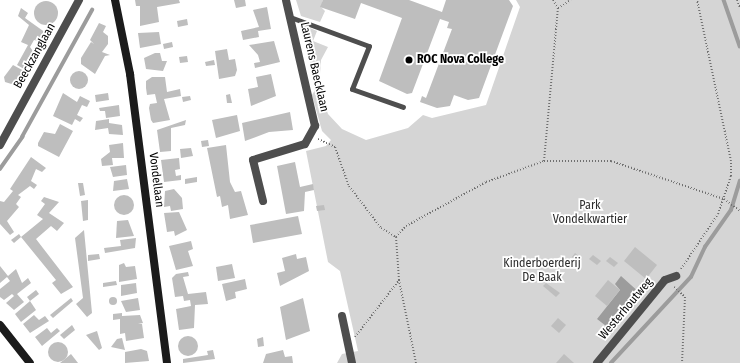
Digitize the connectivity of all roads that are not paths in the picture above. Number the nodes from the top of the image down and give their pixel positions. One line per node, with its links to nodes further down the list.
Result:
1 (79, 0): 6 (street, Beeckzanglaan)
2 (115, 0): 12 (street, Vondellaan)
3 (286, 0): 4 (street, Laurens Baecklaan)
4 (290, 16): 5 (lane, Laurens Baecklaan); 7 (street, Laurens Baecklaan)
5 (403, 107)
6 (0, 145)
7 (263, 201)
8 (675, 278): 14 (street, Westerhoutweg)
9 (342, 316): 13 (street)
10 (0, 325): 11 (street)
11 (30, 363)
12 (167, 363)
13 (352, 363)
14 (597, 363)

